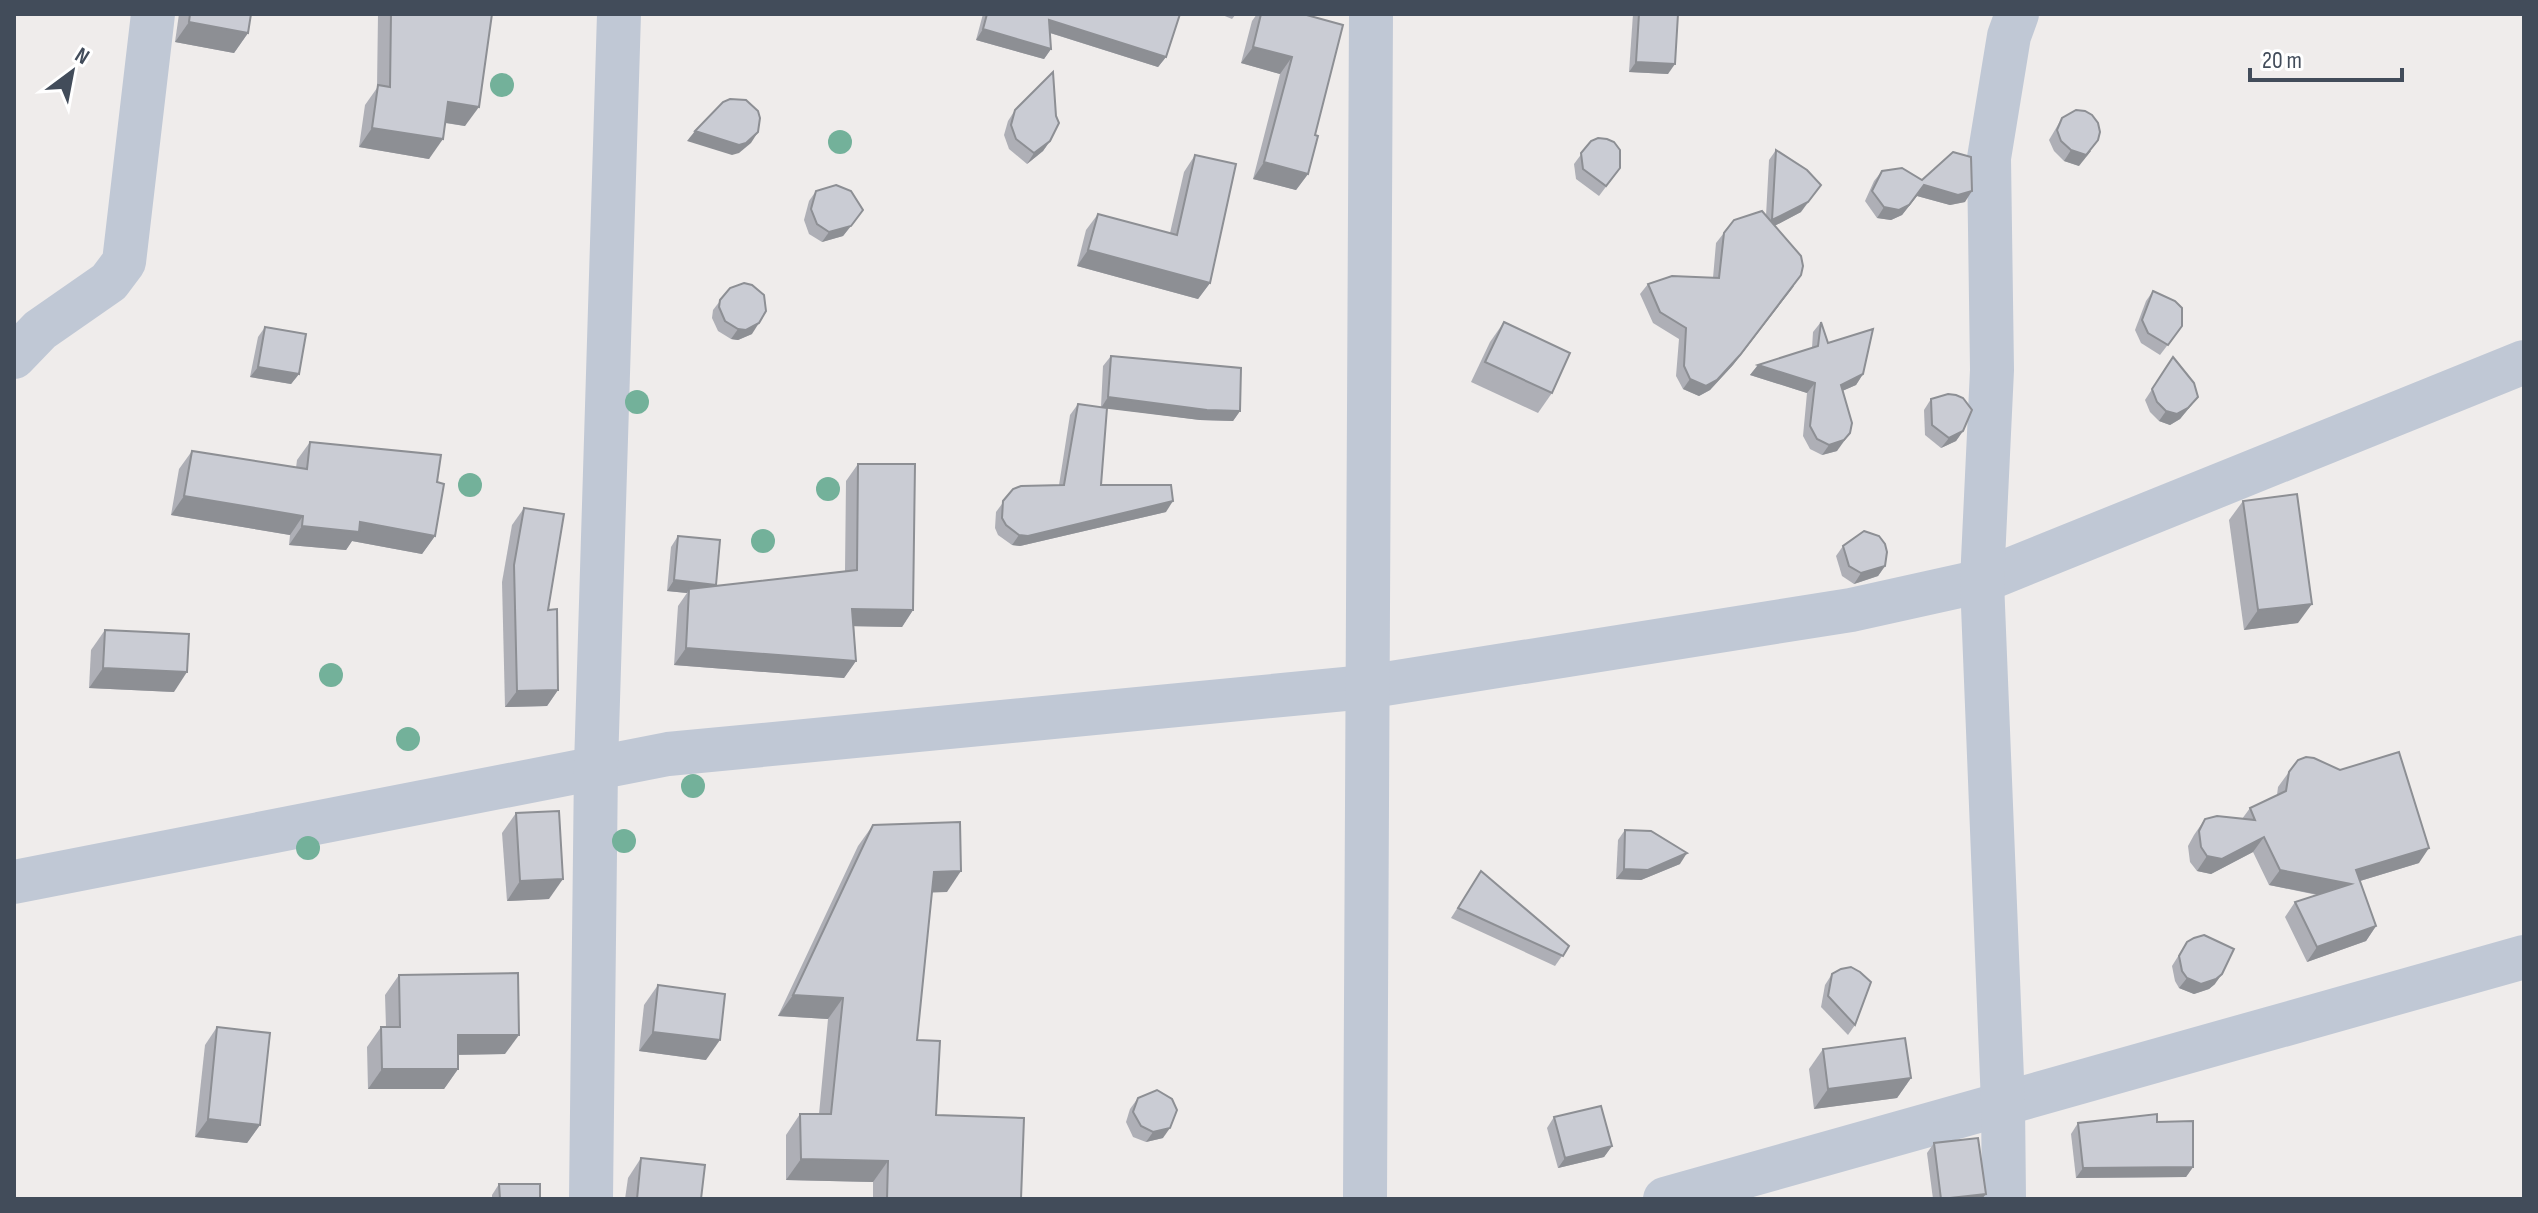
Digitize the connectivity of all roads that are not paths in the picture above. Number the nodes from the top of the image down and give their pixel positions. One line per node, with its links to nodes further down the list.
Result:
1 (153, 14): 5 (street)
2 (619, 14): 9 (street)
3 (1371, 14): 8 (street)
4 (2017, 14): 7 (street)
5 (14, 357)
6 (2524, 362): 7 (street)
7 (1982, 581): 8 (street); 12 (street)
8 (1366, 687): 9 (street); 14 (street)
9 (596, 766): 10 (street); 13 (street)
10 (14, 882)
11 (2524, 957): 12 (street)
12 (2003, 1104): 15 (street); 16 (street)
13 (591, 1199)
14 (1365, 1199)
15 (1665, 1199)
16 (2004, 1199)

